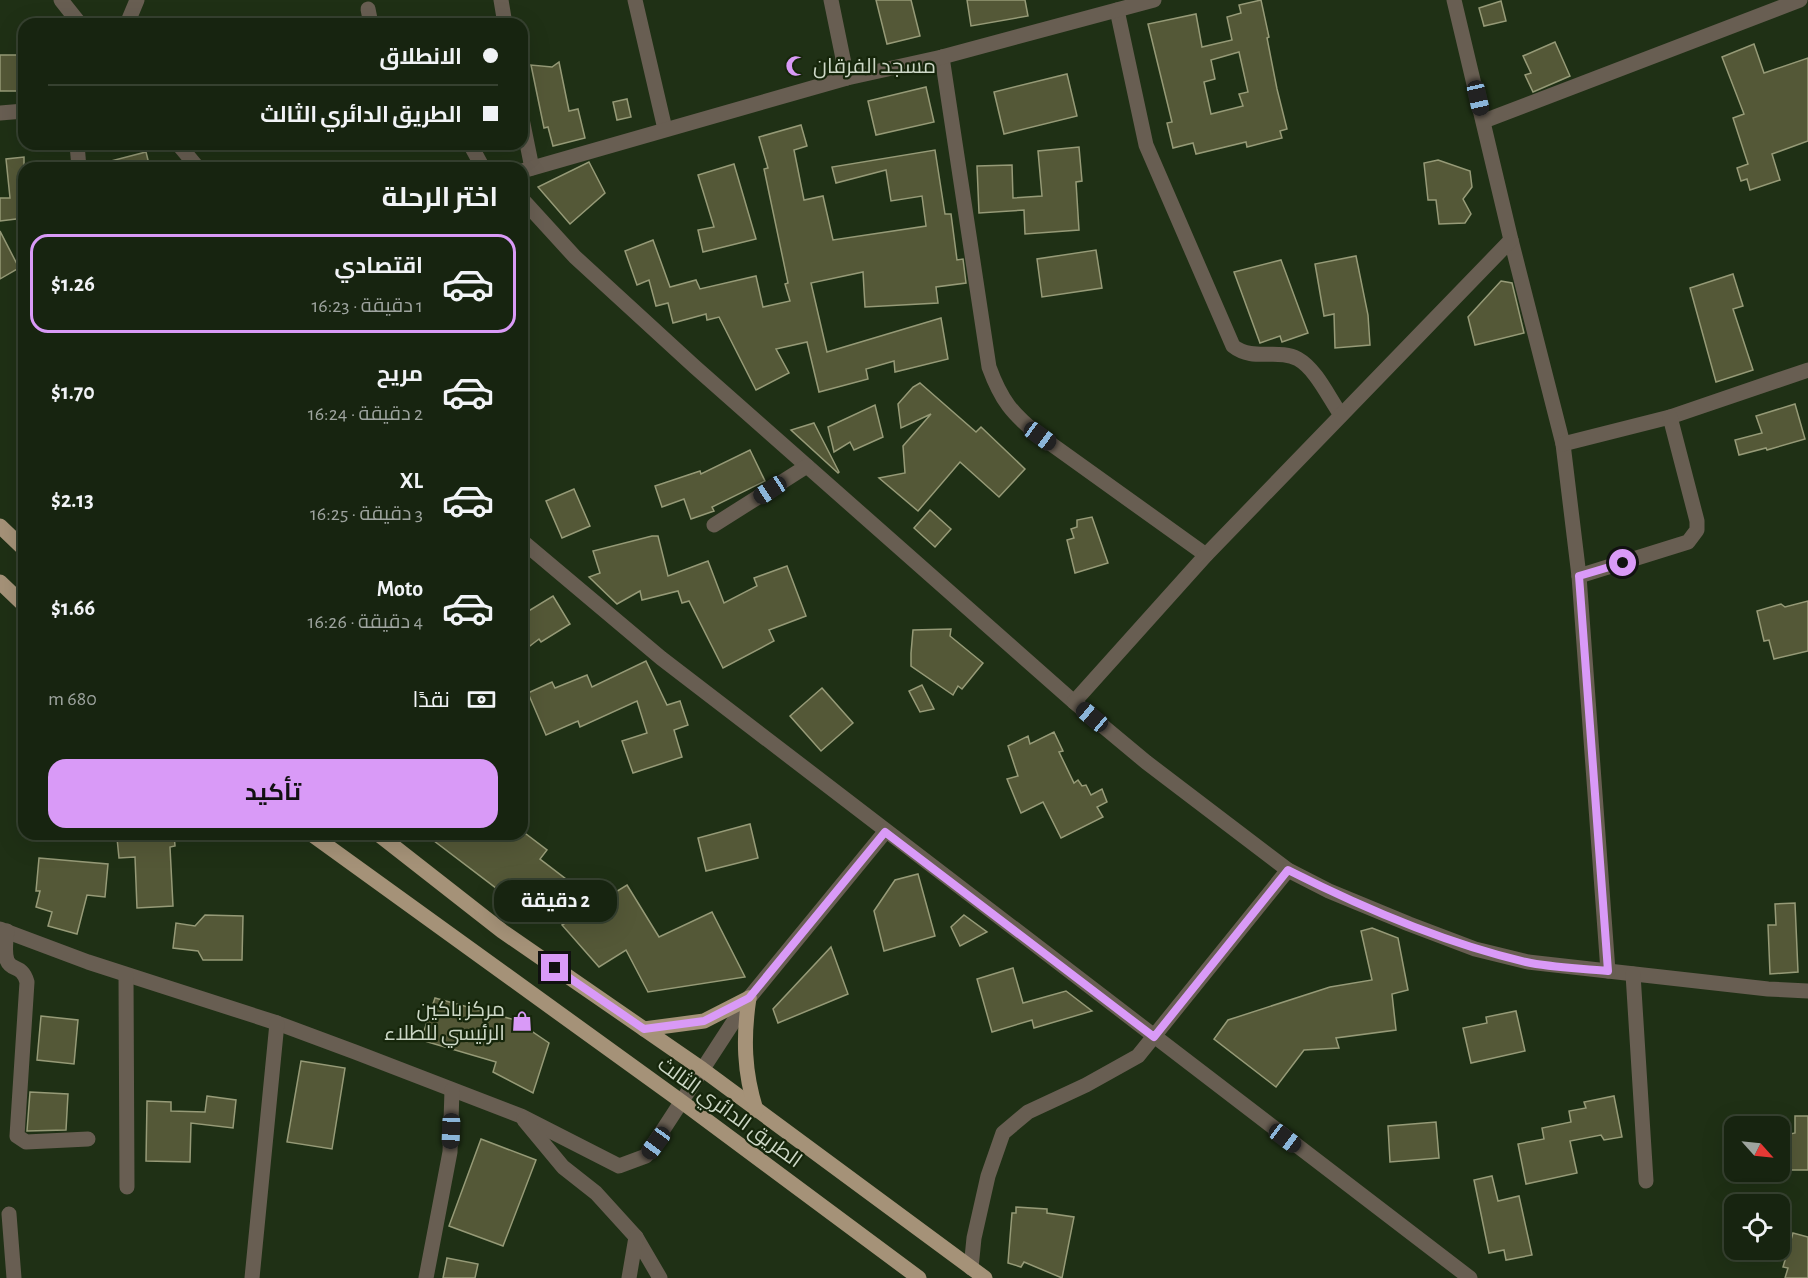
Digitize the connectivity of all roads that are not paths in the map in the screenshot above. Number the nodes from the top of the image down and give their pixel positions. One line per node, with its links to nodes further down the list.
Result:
1 (61, 0): 10 (street)
2 (137, 0): 11 (street)
3 (501, 0): 12 (street)
4 (635, 0): 18 (street)
5 (831, 0): 14 (street)
6 (1154, 0): 9 (street)
7 (1454, 0): 17 (street)
8 (1800, 0): 17 (street)
9 (1117, 10): 13 (street); 25 (street)
10 (75, 18)
11 (130, 18)
12 (504, 18)
13 (942, 57): 14 (street); 33 (street)
14 (847, 78): 18 (street)
15 (18, 111): 16 (street)
16 (0, 112)
17 (1484, 121): 23 (street)
18 (665, 129): 21 (street)
19 (183, 150): 20 (street)
20 (193, 162)
21 (528, 170)
22 (528, 206): 28 (street)
23 (1510, 240): 25 (street); 27 (street)
24 (1808, 370): 26 (street)
25 (1341, 415): 33 (street)
26 (1670, 417): 27 (street); 34 (street)
27 (1563, 444): 34 (street)
28 (807, 466): 29 (street); 37 (street)
29 (714, 525)
30 (0, 526): 31 (main road)
31 (18, 542)
32 (528, 547): 38 (street)
33 (1206, 555): 37 (street)
34 (1579, 576): 43 (street)
35 (0, 582): 36 (main road)
36 (18, 599)
37 (1074, 702): 41 (street)
38 (885, 832): 47 (street); 50 (street)
39 (319, 840): 53 (main road, الطريق الدائري الثالث)
40 (386, 840): 49 (main road, الطريق الدائري الثالث)
41 (1288, 870): 43 (street); 50 (street)
42 (4, 930): 45 (street); 56 (street)
43 (1608, 971): 44 (street)
44 (1634, 974): 46 (street); 57 (street)
45 (126, 975): 48 (street); 58 (street)
46 (1808, 991)
47 (749, 998): 49 (main road); 51 (street); 54 (main road)
48 (277, 1023): 52 (street); 63 (street)
49 (644, 1029): 51 (main road, الطريق الدائري الثالث)
50 (1154, 1037): 61 (street); 69 (street)
51 (702, 1069): 53 (street); 54 (main road, الطريق الدائري الثالث)
52 (452, 1090): 55 (street); 64 (street)
53 (682, 1102): 55 (street); 67 (main road, الطريق الدائري الثالث)
54 (756, 1110): 61 (main road, الطريق الدائري الثالث)
55 (521, 1116): 60 (street)
56 (88, 1139)
57 (1646, 1181)
58 (128, 1187)
59 (9, 1214): 62 (street)
60 (636, 1237): 65 (street); 66 (street)
61 (971, 1268): 68 (main road, الطريق الدائري الثالث)
62 (14, 1278)
63 (252, 1278)
64 (426, 1278)
65 (629, 1278)
66 (660, 1278)
67 (919, 1278)
68 (985, 1278)
69 (1470, 1278)

